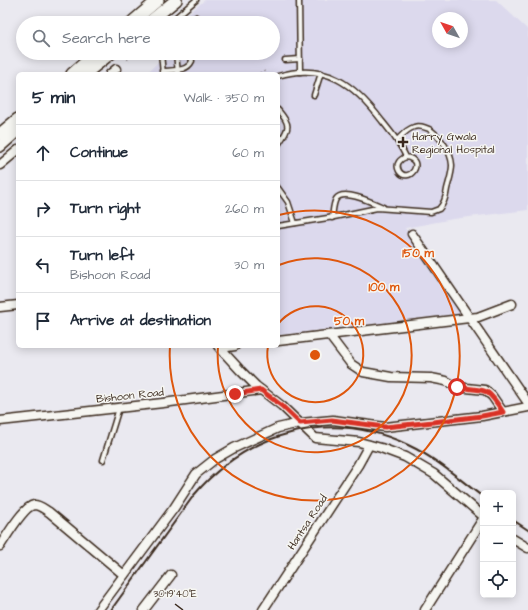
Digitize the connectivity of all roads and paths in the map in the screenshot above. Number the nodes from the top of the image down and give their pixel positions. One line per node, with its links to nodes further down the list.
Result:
1 (158, 0): 5 (main road)
2 (176, 0): 6 (main road)
3 (196, 0): 7 (lane)
4 (299, 0): 8 (lane)
5 (139, 16)
6 (157, 16)
7 (180, 16)
8 (300, 58): 14 (lane); 21 (lane)
9 (88, 60): 16 (main road)
10 (103, 60): 17 (main road)
11 (162, 60): 18 (lane)
12 (177, 60): 19 (lane)
13 (192, 60): 19 (lane)
14 (285, 60)
15 (265, 71): 20 (path)
16 (74, 72)
17 (88, 72)
18 (163, 72): 19 (lane)
19 (178, 72)
20 (262, 72)
21 (300, 72): 22 (lane); 23 (lane)
22 (321, 73): 24 (lane); 29 (lane)
23 (280, 76)
24 (314, 95)
25 (280, 112): 30 (lane)
26 (16, 121): 28 (main road)
27 (16, 132): 31 (main road)
28 (0, 134)
29 (397, 140): 33 (lane); 36 (lane)
30 (280, 142)
31 (0, 146)
32 (16, 152): 34 (street)
33 (406, 157): 33 (lane)
34 (0, 165)
35 (280, 191): 38 (lane)
36 (386, 208): 37 (lane); 37 (lane)
37 (332, 218): 38 (lane)
38 (295, 223): 39 (lane)
39 (280, 226)
40 (412, 234): 44 (street)
41 (512, 304): 44 (street)
42 (16, 305): 43 (street)
43 (0, 307)
44 (469, 318): 45 (street); 49 (street)
45 (329, 335): 46 (street); 52 (street)
46 (280, 341)
47 (220, 348): 48 (street)
48 (261, 390): 51 (street, Bishoon Road); 54 (street)
49 (528, 402)
50 (528, 407): 52 (street)
51 (119, 408): 53 (street, Bishoon Road); 56 (lane)
52 (503, 412): 54 (street)
53 (0, 421)
54 (300, 423): 55 (street); 63 (street)
55 (369, 445): 57 (street); 66 (street, Hantsa Road)
56 (103, 460)
57 (480, 513)
58 (480, 524): 67 (street)
59 (516, 541): 61 (street)
60 (0, 546): 63 (street)
61 (528, 548)
62 (171, 574): 65 (street)
63 (124, 575): 64 (street)
64 (98, 610)
65 (144, 610)
66 (263, 610)
67 (425, 610)

